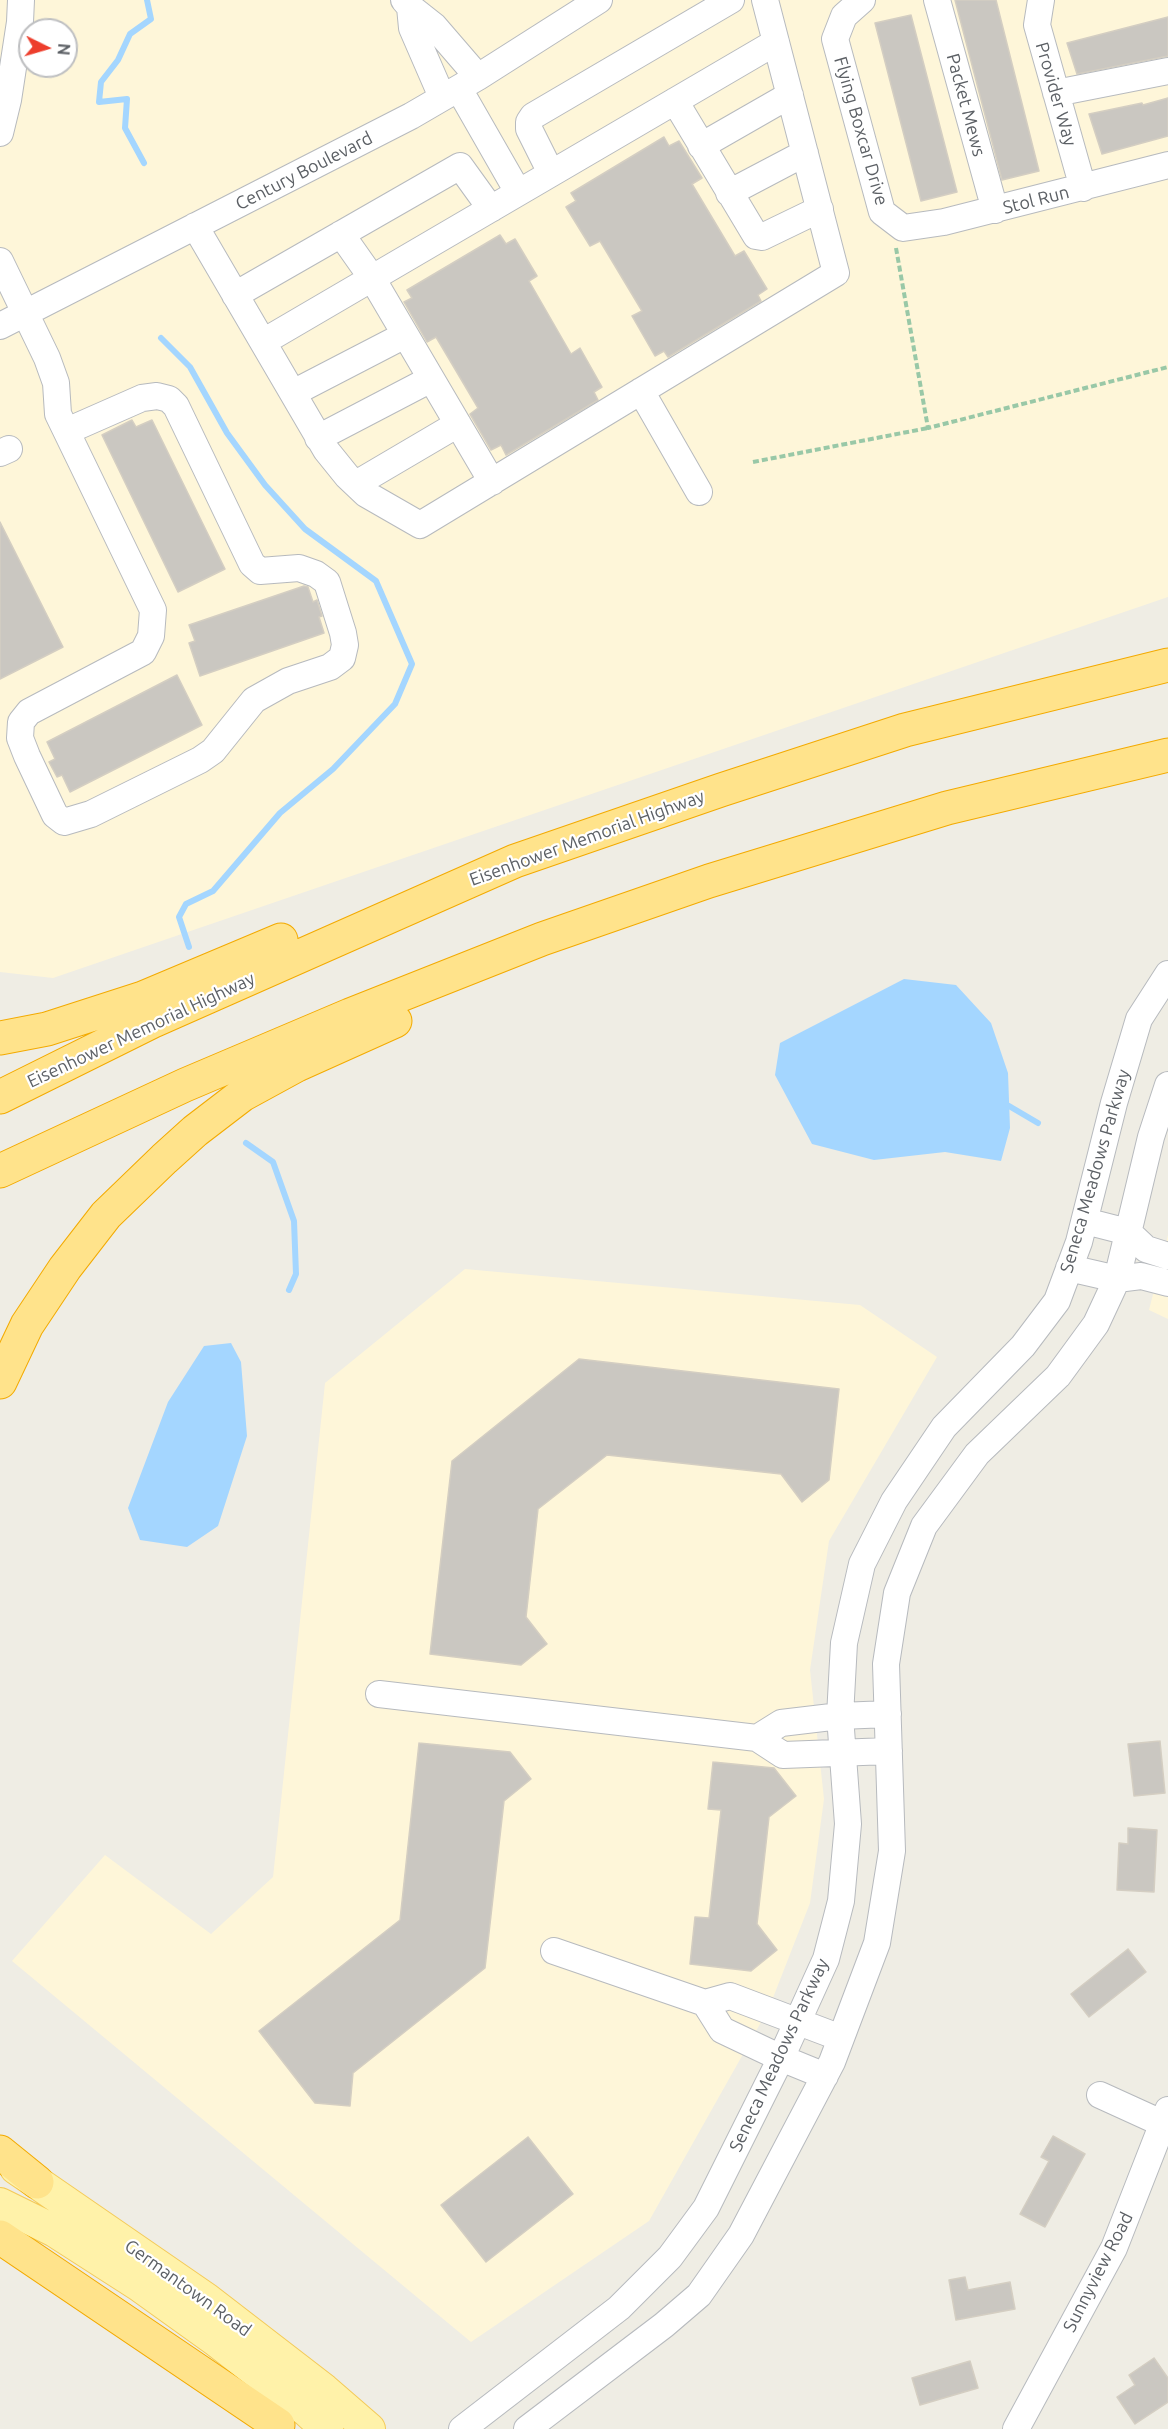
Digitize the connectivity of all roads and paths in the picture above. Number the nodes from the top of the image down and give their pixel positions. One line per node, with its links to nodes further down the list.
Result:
1 (21, 0): 15 (street)
2 (599, 0): 11 (street, Century Boulevard)
3 (732, 0): 19 (street)
4 (765, 0): 9 (street)
5 (862, 0): 27 (street, Flying Boxcar Drive)
6 (937, 0): 25 (street, Packet Mews)
7 (1041, 0): 12 (street, Provider Way)
8 (407, 4): 11 (street); 11 (street)
9 (776, 42): 13 (street); 14 (street)
10 (1168, 71): 12 (street)
11 (460, 88): 21 (street); 26 (street, Century Boulevard)
12 (1056, 93): 20 (street, Provider Way)
13 (790, 95): 16 (street); 17 (street)
14 (675, 101): 16 (street); 19 (street)
15 (0, 133)
16 (701, 146): 22 (street)
17 (805, 153): 22 (street); 24 (street)
18 (1168, 165): 20 (street, Stol Run)
19 (551, 173): 21 (street)
20 (1083, 188): 25 (street, Stol Run)
21 (518, 192): 23 (street)
22 (729, 193): 24 (street)
23 (491, 209): 28 (street); 30 (street)
24 (820, 209): 38 (street)
25 (994, 210): 27 (street, Stol Run)
26 (195, 226): 31 (street); 32 (street, Century Boulevard)
27 (903, 228): 41 (path)
28 (341, 234): 30 (street); 31 (street)
29 (0, 261): 32 (street)
30 (372, 278): 34 (street); 35 (street)
31 (235, 295): 35 (street)
32 (24, 313): 33 (street, Century Boulevard); 42 (street)
33 (0, 326)
34 (405, 335): 37 (street); 39 (street)
35 (262, 342): 39 (street)
36 (1168, 367): 41 (path)
37 (431, 379): 40 (street); 43 (street)
38 (642, 391): 45 (street); 47 (street)
39 (293, 393): 43 (street)
40 (458, 424): 45 (street); 46 (street)
41 (928, 428): 44 (path)
42 (67, 432): 42 (street)
43 (318, 438): 46 (street)
44 (753, 462)
45 (492, 482): 46 (street)
46 (356, 484)
47 (699, 492)
48 (1168, 665): 51 (highway, Eisenhower Memorial Highway)
49 (1168, 755): 50 (highway)
50 (947, 808): 56 (highway); 63 (highway)
51 (515, 861): 53 (highway); 55 (highway, Eisenhower Memorial Highway)
52 (1168, 974): 57 (street, Seneca Meadows Parkway)
53 (0, 1038)
54 (1168, 1085): 58 (street)
55 (0, 1097)
56 (0, 1171)
57 (1085, 1221): 58 (street); 60 (street, Seneca Meadows Parkway)
58 (1128, 1232): 59 (street); 61 (street)
59 (1168, 1256)
60 (1069, 1268): 61 (street); 66 (street, Seneca Meadows Parkway)
61 (1117, 1279): 62 (street); 65 (street)
62 (1168, 1283)
63 (0, 1382)
64 (379, 1694): 67 (street)
65 (888, 1714): 66 (street); 68 (street)
66 (840, 1716): 67 (street); 69 (street, Seneca Meadows Parkway)
67 (757, 1738): 69 (street)
68 (889, 1751): 69 (street); 73 (street)
69 (843, 1753): 72 (street, Seneca Meadows Parkway)
70 (554, 1951): 71 (street)
71 (705, 2003): 72 (street); 74 (street)
72 (798, 2021): 73 (street); 74 (street, Seneca Meadows Parkway)
73 (841, 2038): 75 (street)
74 (781, 2058): 75 (street); 87 (street, Seneca Meadows Parkway)
75 (825, 2076): 88 (street)
76 (1100, 2095): 77 (street)
77 (1167, 2120): 89 (street, Sunnyview Road)
78 (0, 2152): 80 (highway)
79 (0, 2158): 80 (main road, Germantown Road)
80 (37, 2182): 86 (main road, Germantown Road)
81 (0, 2204): 85 (main road)
82 (0, 2211): 84 (main road)
83 (0, 2237): 84 (highway)
84 (281, 2427)
85 (327, 2429)
86 (369, 2429)
87 (462, 2429)
88 (527, 2429)
89 (1016, 2429)

